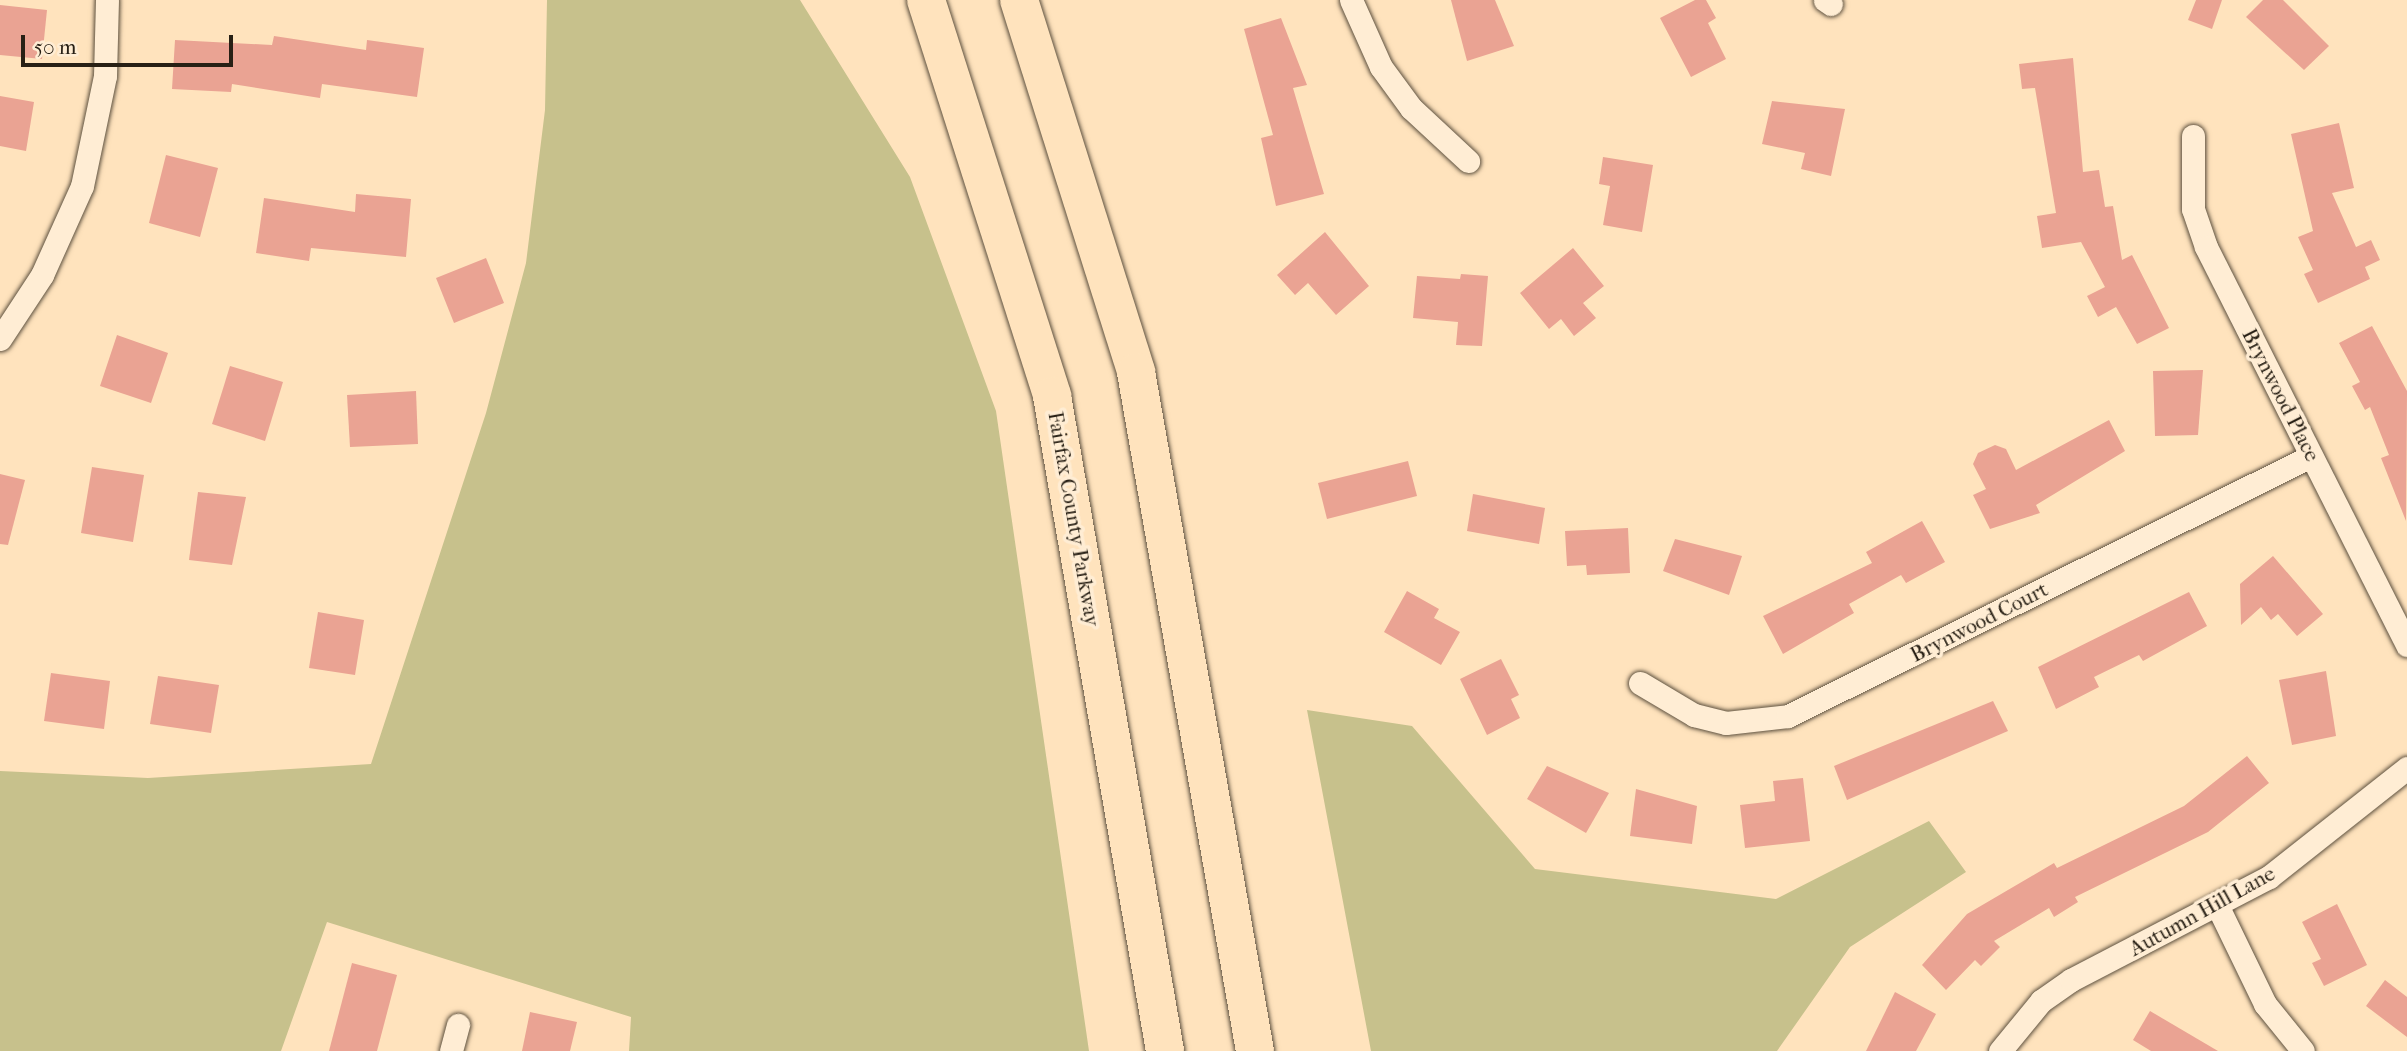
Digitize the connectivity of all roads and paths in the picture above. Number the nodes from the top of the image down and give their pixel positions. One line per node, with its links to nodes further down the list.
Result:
1 (107, 0): 7 (street)
2 (926, 0): 15 (highway, Fairfax County Parkway)
3 (1018, 0): 16 (highway)
4 (1351, 0): 6 (street)
5 (2193, 136): 8 (street, Brynwood Place)
6 (1468, 161)
7 (0, 338)
8 (2311, 456): 9 (street, Brynwood Place); 10 (street, Brynwood Court)
9 (2407, 645)
10 (1640, 683)
11 (2407, 768): 12 (street, Autumn Hill Lane)
12 (2218, 907): 17 (street, Autumn Hill Lane); 18 (street)
13 (458, 1025): 14 (street)
14 (451, 1051)
15 (1165, 1051)
16 (1255, 1051)
17 (2000, 1051)
18 (2303, 1051)

